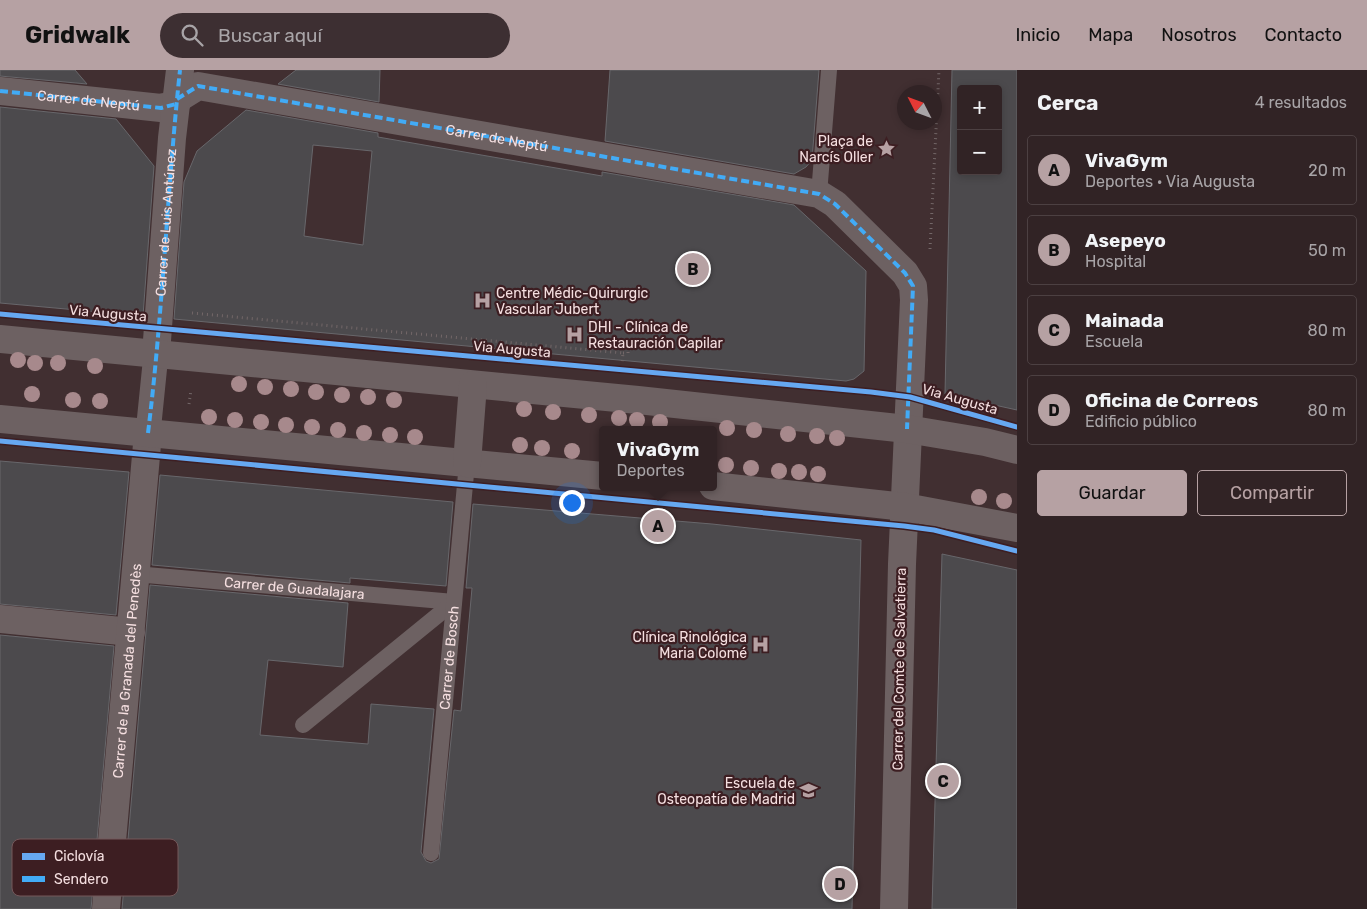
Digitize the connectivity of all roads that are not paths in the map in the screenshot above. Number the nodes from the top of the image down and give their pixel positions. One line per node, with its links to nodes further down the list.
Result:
1 (180, 70): 4 (street, Carrer de Luis Antúnez)
2 (829, 70): 5 (lane)
3 (0, 91): 4 (street, Carrer de Neptú)
4 (176, 102): 5 (street, Carrer de Neptú); 7 (street, Carrer de Luis Antúnez)
5 (819, 194): 10 (street)
6 (0, 339): 7 (street)
7 (156, 354): 8 (street); 11 (street, Carrer de Luis Antúnez)
8 (473, 385): 10 (street); 13 (street)
9 (0, 419): 11 (street)
10 (907, 430): 12 (street); 16 (street, Carrer del Comte de Salvatierra)
11 (148, 433): 13 (street); 18 (street, Carrer de la Granada del Penedès)
12 (1017, 450)
13 (467, 463): 14 (street); 19 (lane, Carrer de Bosch)
14 (599, 476)
15 (717, 486): 16 (street)
16 (905, 507): 17 (street); 27 (street, Carrer del Comte de Salvatierra)
17 (1017, 528)
18 (135, 574): 19 (lane, Carrer de Guadalajara); 21 (street, Carrer de la Granada del Penedès)
19 (454, 602): 22 (lane); 24 (lane, Carrer de Bosch)
20 (0, 619): 21 (street)
21 (131, 632): 23 (street, Carrer de la Granada del Penedès)
22 (303, 726)
23 (112, 839)
24 (431, 853)
25 (107, 896): 26 (street, Carrer de la Granada del Penedès)
26 (106, 909)
27 (894, 909)

